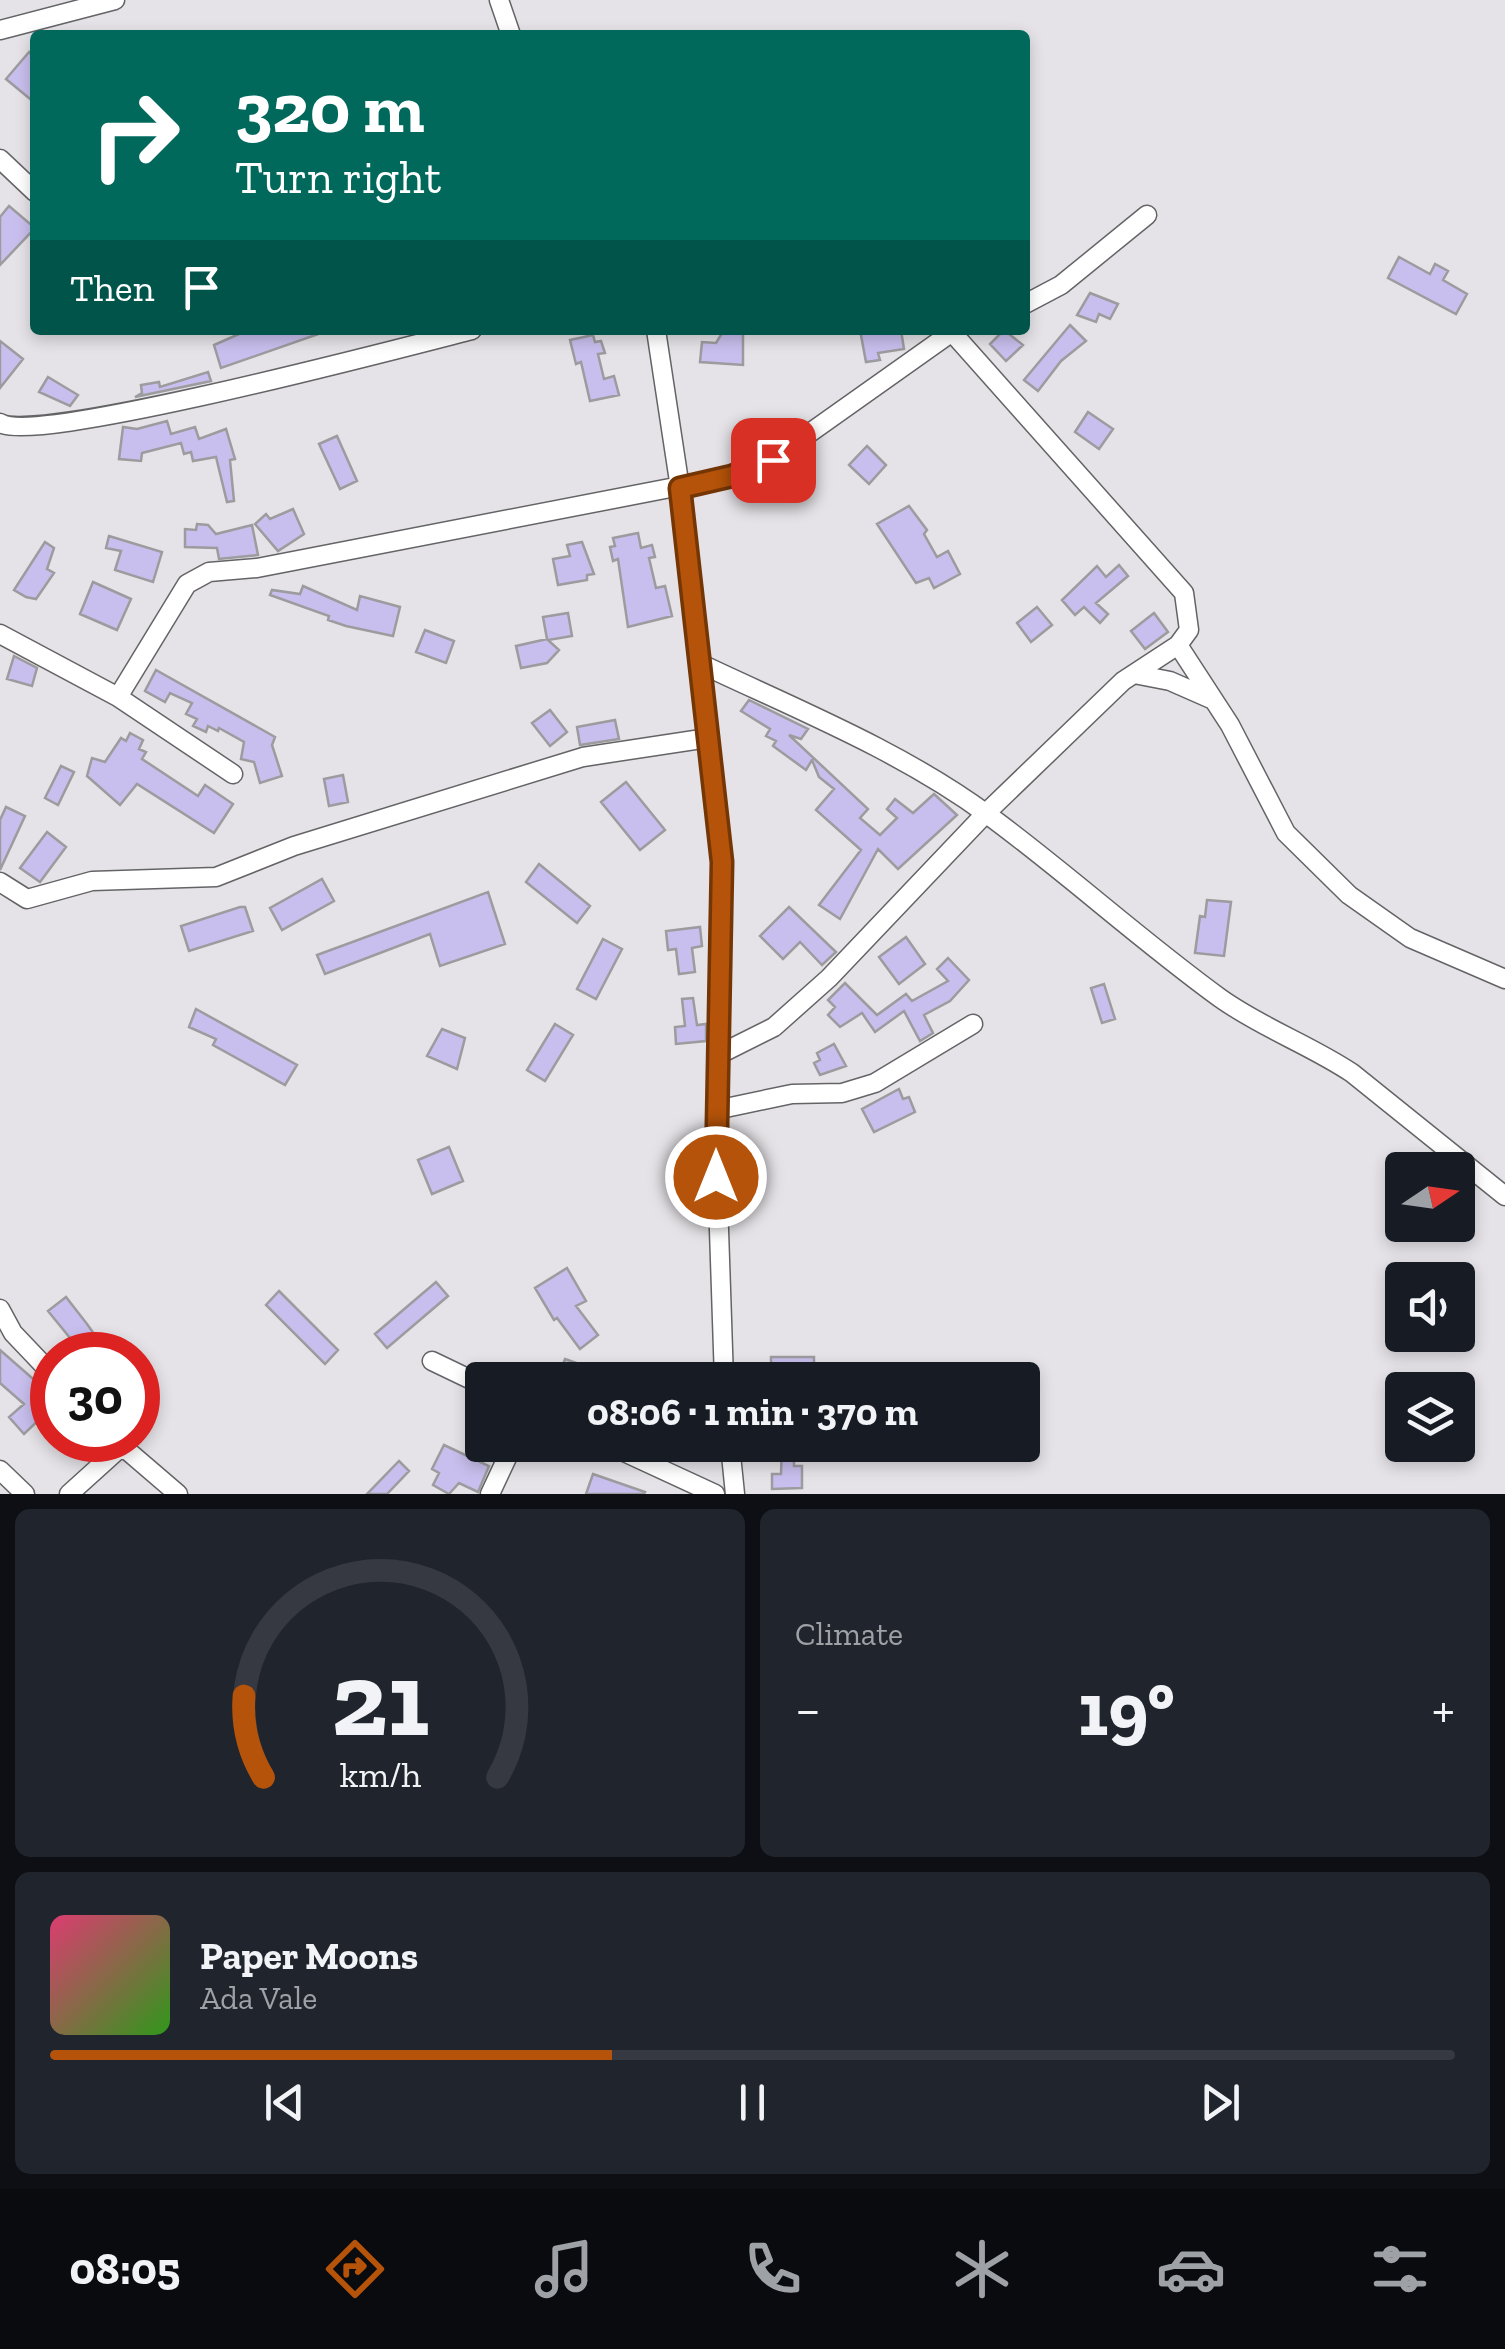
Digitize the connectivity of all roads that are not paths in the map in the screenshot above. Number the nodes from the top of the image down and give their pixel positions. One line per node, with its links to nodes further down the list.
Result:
1 (115, 0): 3 (street)
2 (499, 0): 4 (street)
3 (0, 30)
4 (509, 30)
5 (0, 159): 6 (street)
6 (30, 187)
7 (1146, 215): 8 (street)
8 (1030, 301)
9 (452, 335): 13 (street)
10 (657, 335): 14 (street)
11 (945, 335): 14 (street)
12 (956, 335): 16 (street)
13 (0, 423)
14 (680, 488): 17 (street); 19 (street)
15 (0, 634): 19 (street)
16 (1178, 645): 18 (street); 20 (street)
17 (699, 663): 21 (street); 23 (street)
18 (1134, 674): 20 (street); 23 (street)
19 (118, 697): 22 (street)
20 (1212, 699): 25 (street)
21 (708, 738): 24 (street); 27 (street)
22 (233, 774)
23 (986, 813): 27 (street); 29 (street)
24 (0, 882)
25 (1505, 979)
26 (973, 1024): 28 (street)
27 (718, 1054): 28 (street)
28 (716, 1110): 33 (street)
29 (1505, 1196)
30 (0, 1308): 31 (street)
31 (30, 1351)
32 (432, 1361): 34 (street)
33 (722, 1362)
34 (465, 1378)
35 (100, 1462): 42 (street)
36 (140, 1462): 43 (street)
37 (505, 1462): 44 (street)
38 (646, 1462): 45 (street)
39 (732, 1462): 46 (street)
40 (0, 1470): 41 (street)
41 (25, 1494)
42 (69, 1494)
43 (178, 1494)
44 (490, 1494)
45 (715, 1494)
46 (735, 1494)

